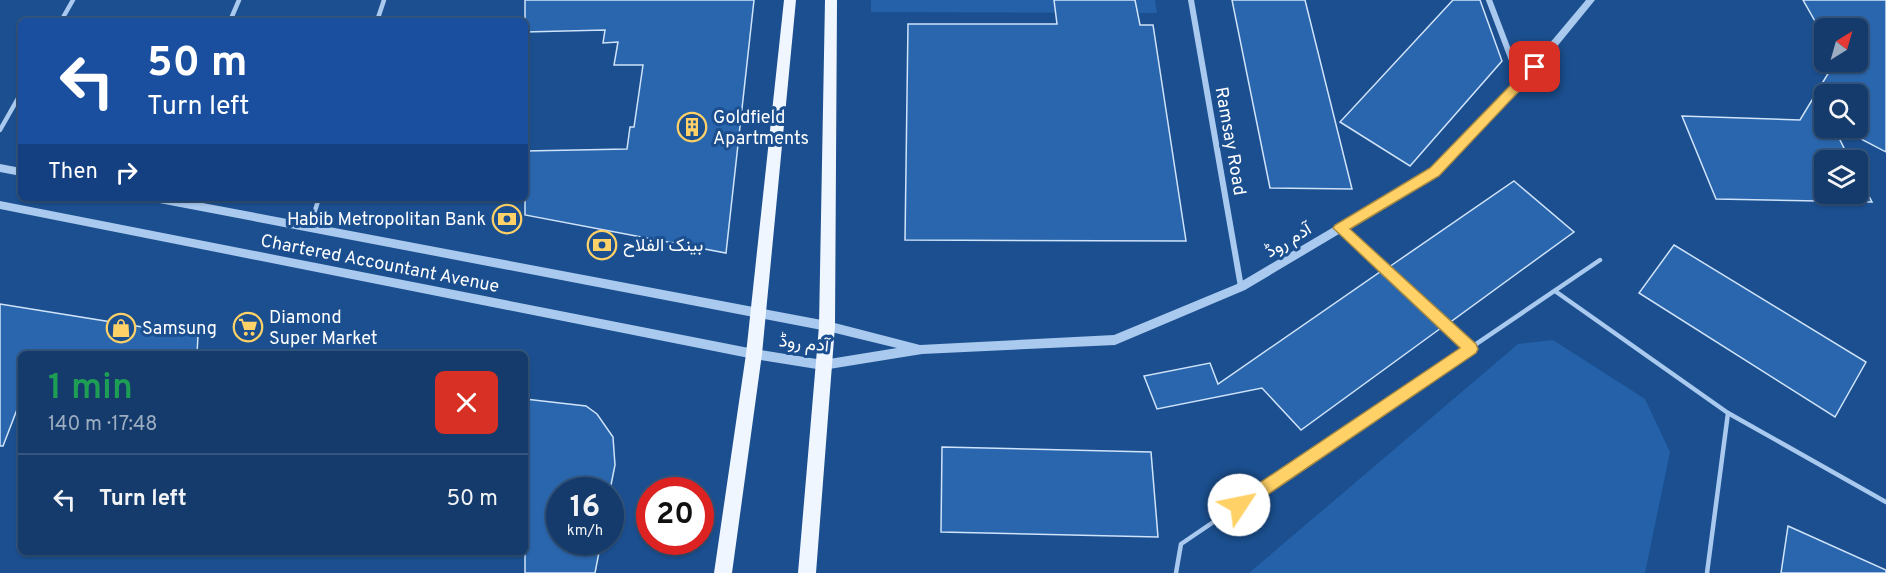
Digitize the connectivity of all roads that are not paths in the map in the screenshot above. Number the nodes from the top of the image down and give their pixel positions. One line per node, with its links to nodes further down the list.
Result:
1 (73, 0): 9 (lane)
2 (239, 0): 10 (lane)
3 (384, 0): 11 (lane)
4 (790, 0): 25 (main road)
5 (831, 0): 26 (main road)
6 (1191, 0): 23 (street, Ramsay Road)
7 (1489, 0): 12 (street)
8 (1591, 0): 12 (street, آدم روڈ)
9 (63, 18)
10 (231, 18)
11 (378, 18)
12 (1521, 84): 21 (street, آدم روڈ)
13 (18, 98): 14 (lane)
14 (0, 130)
15 (0, 168): 16 (street)
16 (18, 171)
17 (171, 201): 20 (street, Chartered Accountant Avenue)
18 (318, 201): 20 (lane)
19 (0, 205): 29 (street, Chartered Accountant Avenue)
20 (310, 226): 25 (street, Chartered Accountant Avenue)
21 (1340, 228): 23 (street, آدم روڈ); 28 (lane)
22 (1600, 261): 24 (lane)
23 (1241, 287): 27 (street, آدم روڈ)
24 (1555, 291): 28 (lane); 31 (lane)
25 (757, 313): 26 (street, آدم روڈ); 29 (main road)
26 (828, 326): 27 (street, آدم روڈ); 30 (main road)
27 (922, 349): 30 (street, آدم روڈ)
28 (1471, 349): 35 (lane)
29 (754, 354): 30 (street, آدم روڈ); 33 (main road)
30 (823, 365): 34 (main road)
31 (1728, 413): 32 (lane); 36 (lane)
32 (1886, 502)
33 (723, 573)
34 (807, 573)
35 (1176, 573)
36 (1707, 573)

